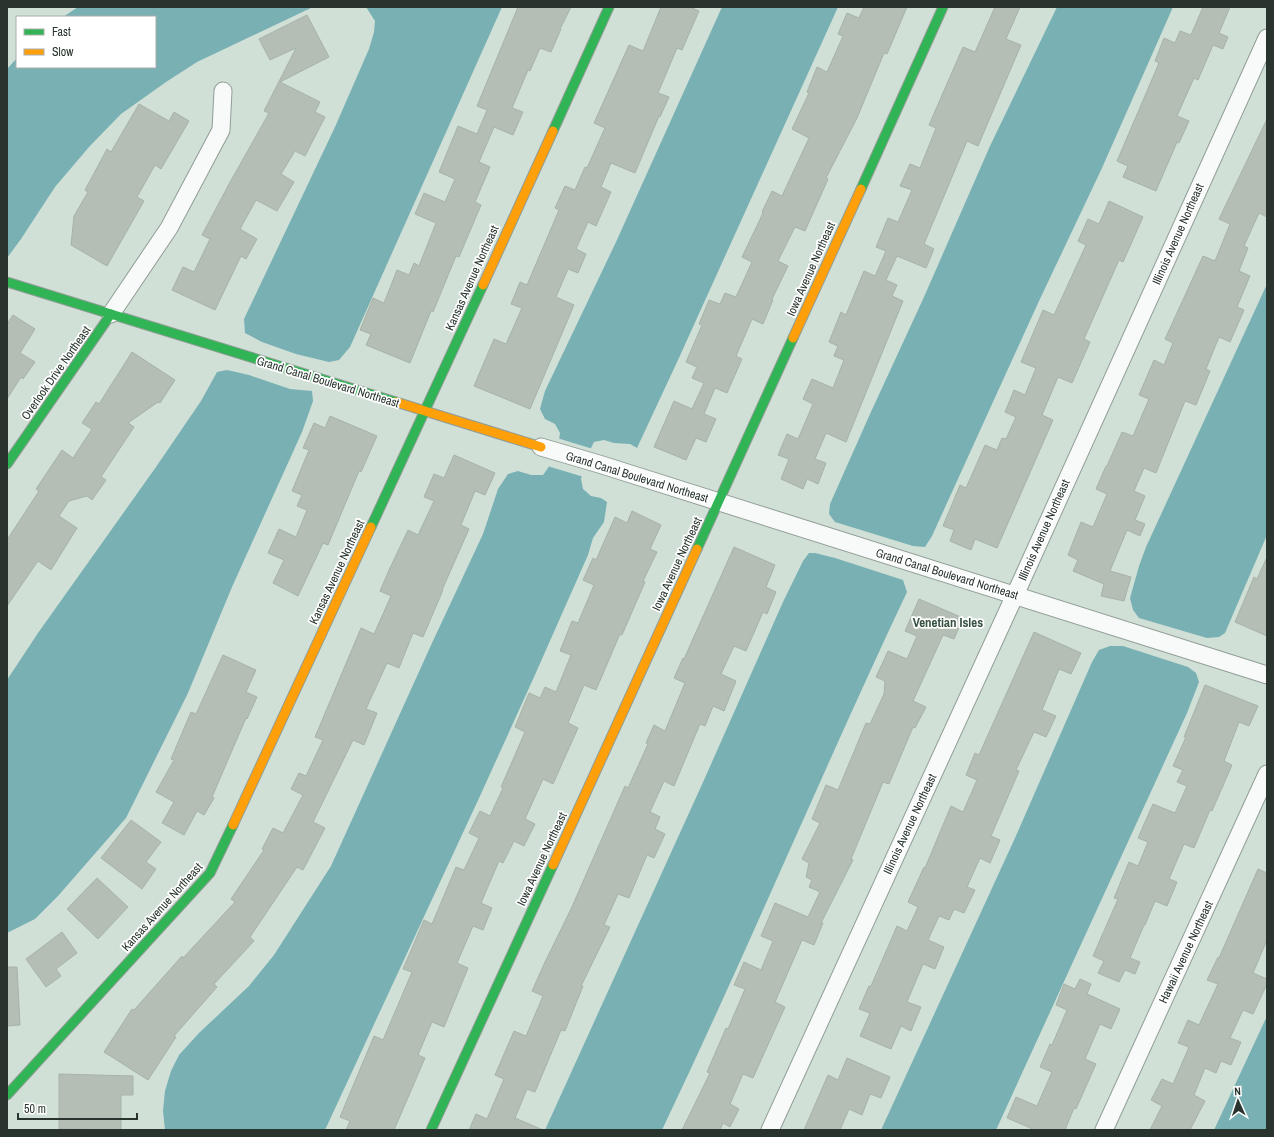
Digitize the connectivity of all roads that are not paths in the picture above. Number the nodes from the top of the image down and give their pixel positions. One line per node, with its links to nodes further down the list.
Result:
1 (609, 7): 7 (street, Kansas Avenue Northeast)
2 (942, 7): 10 (street, Iowa Avenue Northeast)
3 (1267, 38): 11 (street, Illinois Avenue Northeast)
4 (223, 91): 6 (street)
5 (7, 282): 6 (street, Grand Canal Boulevard Northeast)
6 (111, 314): 7 (street, Grand Canal Boulevard Northeast); 9 (street, Overlook Drive Northeast)
7 (425, 412): 8 (street, Grand Canal Boulevard Northeast); 14 (street, Kansas Avenue Northeast)
8 (541, 447): 10 (street, Grand Canal Boulevard Northeast)
9 (7, 464)
10 (719, 502): 11 (street, Grand Canal Boulevard Northeast); 15 (street, Iowa Avenue Northeast)
11 (1015, 595): 12 (street, Grand Canal Boulevard Northeast); 16 (street, Illinois Avenue Northeast)
12 (1267, 675)
13 (1267, 774): 17 (street, Hawaii Avenue Northeast)
14 (7, 1095)
15 (431, 1130)
16 (770, 1130)
17 (1104, 1130)

